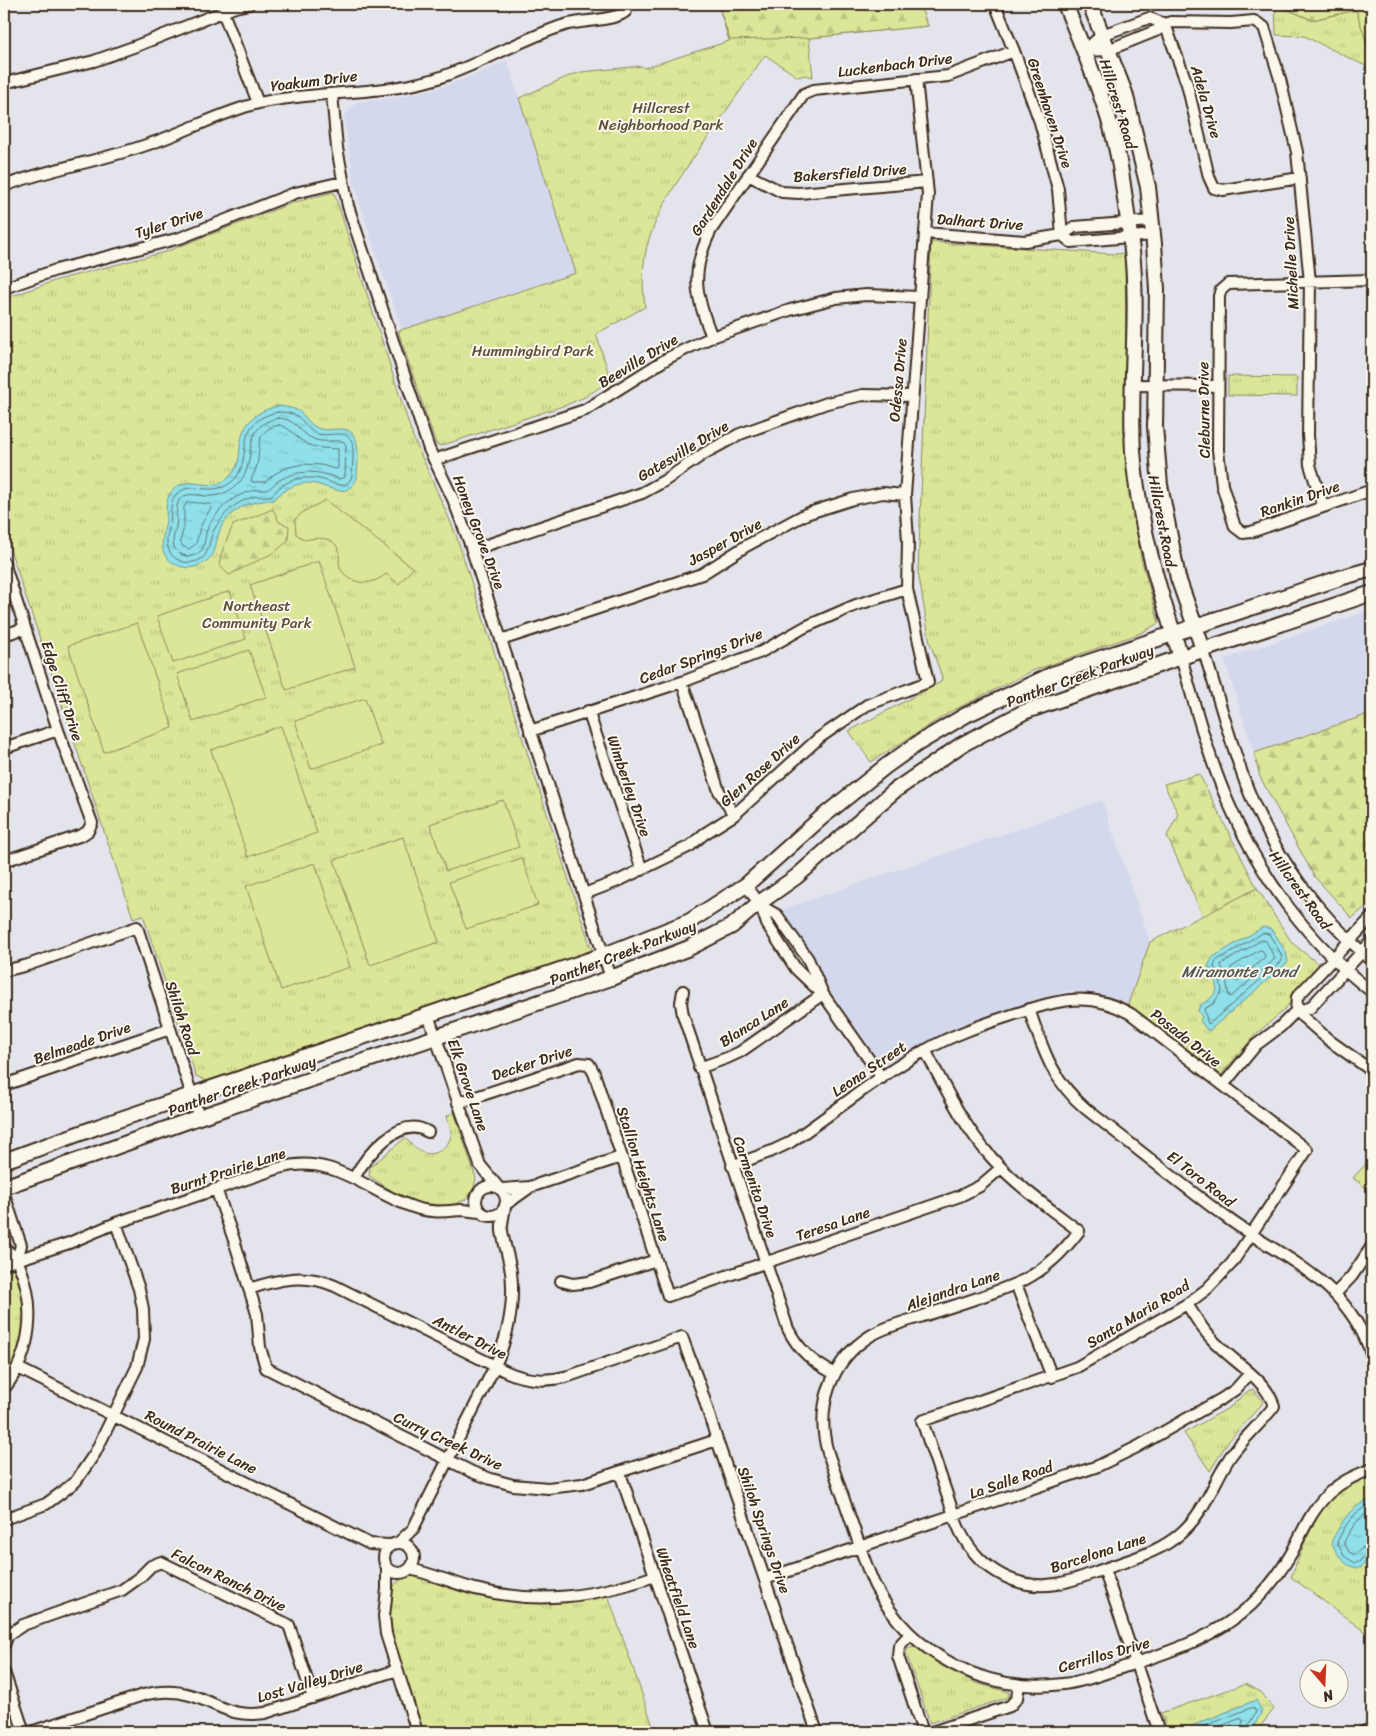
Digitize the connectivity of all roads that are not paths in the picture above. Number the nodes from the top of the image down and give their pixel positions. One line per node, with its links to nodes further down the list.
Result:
1 (249, 4): 6 (street)
2 (994, 4): 10 (street, Greenhaven Drive)
3 (1065, 4): 11 (main road, Hillcrest Road)
4 (1090, 4): 8 (main road, Hillcrest Road)
5 (627, 8): 15 (street, Yoakum Drive)
6 (223, 12): 13 (street); 16 (street)
7 (1165, 24): 8 (street); 9 (street); 18 (street, Michelle Drive); 18 (street, Adela Drive)
8 (1102, 35): 9 (main road, Hillcrest Road); 11 (street)
9 (1108, 50): 11 (street); 22 (main road, Hillcrest Road)
10 (1014, 51): 12 (street, Luckenbach Drive); 25 (street, Greenhaven Drive)
11 (1084, 51): 23 (main road, Hillcrest Road)
12 (916, 79): 14 (street, Luckenbach Drive); 20 (street, Odessa Drive)
13 (4, 83)
14 (807, 92): 17 (street, Gardendale Drive)
15 (332, 94): 16 (street, Yoakum Drive); 19 (street, Honey Grove Drive)
16 (258, 103): 21 (street, Yoakum Drive)
17 (748, 175): 20 (street, Bakersfield Drive); 30 (street, Gardendale Drive)
18 (1300, 178): 27 (street, Michelle Drive)
19 (342, 182): 28 (street, Tyler Drive); 35 (street, Honey Grove Drive)
20 (927, 182): 24 (street, Odessa Drive)
21 (4, 186)
22 (1152, 228): 23 (street, Dalhart Drive); 32 (main road, Hillcrest Road)
23 (1129, 231): 25 (street, Dalhart Drive); 31 (main road, Hillcrest Road)
24 (925, 233): 25 (street, Dalhart Drive); 29 (street, Odessa Drive)
25 (1062, 235)
26 (1372, 280): 27 (street)
27 (1310, 282): 33 (street, Cleburne Drive); 38 (street, Michelle Drive)
28 (4, 288)
29 (920, 297): 30 (street, Beeville Drive); 34 (street, Odessa Drive)
30 (712, 337): 35 (street, Beeville Drive)
31 (1133, 385): 32 (street); 47 (main road, Hillcrest Road)
32 (1156, 385): 33 (street); 45 (main road, Hillcrest Road)
33 (1218, 386): 39 (street, Cleburne Drive)
34 (912, 396): 37 (street, Odessa Drive); 40 (street, Gatesville Drive)
35 (434, 460): 40 (street, Honey Grove Drive)
36 (1372, 490): 38 (street, Rankin Drive)
37 (905, 495): 43 (street, Odessa Drive); 49 (street, Jasper Drive)
38 (1323, 506): 39 (street, Rankin Drive)
39 (1238, 530)
40 (472, 550): 49 (street, Honey Grove Drive)
41 (4, 563): 46 (street, Edge Cliff Drive)
42 (1372, 569): 45 (main road, Panther Creek Parkway)
43 (907, 589): 52 (street, Cedar Springs Drive); 53 (street, Odessa Drive)
44 (1372, 593): 50 (main road, Panther Creek Parkway)
45 (1194, 626): 47 (main road, Panther Creek Parkway); 50 (main road, Hillcrest Road)
46 (25, 628): 48 (street); 55 (street, Edge Cliff Drive)
47 (1173, 634): 51 (main road, Hillcrest Road); 61 (main road, Panther Creek Parkway)
48 (4, 635)
49 (501, 640): 56 (street, Honey Grove Drive)
50 (1203, 650): 51 (main road, Panther Creek Parkway); 65 (street, Hillcrest Road)
51 (1181, 657): 63 (main road, Panther Creek Parkway); 69 (street, Hillcrest Road)
52 (682, 682): 54 (street, Cedar Springs Drive); 58 (street)
53 (928, 682): 58 (street, Glen Rose Drive)
54 (588, 711): 56 (street, Cedar Springs Drive); 60 (street, Wimberley Drive)
55 (58, 730): 57 (street); 59 (street, Edge Cliff Drive)
56 (530, 731): 62 (street, Honey Grove Drive)
57 (4, 748)
58 (734, 815): 60 (street, Glen Rose Drive)
59 (4, 861)
60 (642, 870): 62 (street, Glen Rose Drive)
61 (746, 885): 63 (street); 68 (main road, Panther Creek Parkway)
62 (584, 894): 68 (street, Honey Grove Drive)
63 (760, 904): 73 (main road, Panther Creek Parkway); 76 (street); 76 (street)
64 (1372, 917): 65 (street)
65 (1350, 940): 67 (street, Hillcrest Road); 69 (street)
66 (1372, 941): 67 (street)
67 (1362, 952): 70 (street, Hillcrest Road); 71 (street)
68 (604, 955): 73 (street, Honey Grove Drive); 79 (main road, Panther Creek Parkway)
69 (1333, 958): 71 (street, Hillcrest Road); 78 (street)
70 (1372, 961)
71 (1345, 969): 75 (street, Hillcrest Road); 78 (street)
72 (4, 971): 80 (street, Shiloh Road)
73 (611, 978): 81 (main road, Panther Creek Parkway)
74 (684, 991): 84 (street, Carmenita Drive)
75 (1372, 992)
76 (823, 994): 84 (street, Blanca Lane); 86 (street)
77 (1029, 1009): 82 (street, Leona Street); 88 (street, Posada Drive); 111 (street, El Toro Road)
78 (1296, 1011): 85 (street); 88 (street)
79 (428, 1015): 81 (street, Elk Grove Lane); 89 (main road, Panther Creek Parkway)
80 (170, 1029): 87 (street, Belmeade Drive); 89 (street, Shiloh Road)
81 (436, 1038): 90 (street, Elk Grove Lane); 91 (main road, Panther Creek Parkway)
82 (925, 1050): 86 (street, Leona Street); 98 (street)
83 (587, 1063): 90 (street, Decker Drive); 94 (street, Stallion Heights Lane)
84 (699, 1068): 97 (street, Carmenita Drive)
85 (1372, 1071)
86 (882, 1078): 97 (street, Leona Street)
87 (4, 1085)
88 (1223, 1085): 93 (street, Posada Drive)
89 (192, 1094): 91 (street, Shiloh Road); 95 (main road, Panther Creek Parkway)
90 (458, 1103): 96 (street, Elk Grove Lane)
91 (200, 1118): 100 (main road, Panther Creek Parkway)
92 (428, 1132): 99 (street)
93 (1307, 1150): 111 (street, Santa Maria Road)
94 (621, 1157): 101 (street); 115 (street, Stallion Heights Lane)
95 (4, 1161)
96 (480, 1165): 102 (street, Elk Grove Lane); 105 (street, Elk Grove Lane)
97 (732, 1166): 116 (street, Carmenita Drive)
98 (1001, 1168): 116 (street, Teresa Lane); 119 (street, Alejandra Lane)
99 (354, 1178): 103 (street, Burnt Prairie Lane); 107 (street, Burnt Prairie Lane)
100 (4, 1187)
101 (530, 1187): 102 (street); 106 (street)
102 (500, 1188): 105 (street); 106 (street)
103 (216, 1189): 109 (street, Burnt Prairie Lane); 120 (street)
104 (4, 1194): 114 (street)
105 (478, 1194): 107 (street); 108 (street)
106 (505, 1206): 108 (street); 110 (street)
107 (461, 1210): 108 (street, Burnt Prairie Lane)
108 (484, 1214): 110 (street)
109 (116, 1223): 114 (street, Burnt Prairie Lane); 132 (street)
110 (502, 1230): 126 (street)
111 (1252, 1234): 121 (street, El Toro Road); 123 (street, Santa Maria Road)
112 (4, 1245): 114 (street)
113 (1372, 1246): 121 (street)
114 (17, 1260): 117 (street, Burnt Prairie Lane); 127 (street)
115 (656, 1260): 118 (street); 122 (street, Stallion Heights Lane)
116 (765, 1263): 122 (street, Teresa Lane); 129 (street, Carmenita Drive)
117 (4, 1264)
118 (560, 1281)
119 (1016, 1284): 129 (street, Alejandra Lane); 130 (street)
120 (250, 1289): 126 (street, Antler Drive); 135 (street, Curry Creek Drive)
121 (1335, 1294): 125 (street, El Toro Road)
122 (668, 1296)
123 (1187, 1304): 128 (street); 130 (street, Santa Maria Road)
124 (682, 1337): 126 (street, Antler Drive); 134 (street, Shiloh Springs Drive)
125 (1372, 1356)
126 (495, 1366): 135 (street)
127 (18, 1368): 131 (street); 132 (street, Round Prairie Lane)
128 (1250, 1373): 138 (street, La Salle Road); 146 (street, Barcelona Lane)
129 (835, 1374): 143 (street, Cerrillos Drive)
130 (1052, 1377): 133 (street, Santa Maria Road)
131 (4, 1389)
132 (114, 1416): 139 (street); 141 (street, Round Prairie Lane)
133 (922, 1421): 138 (street, Barcelona Lane)
134 (717, 1440): 137 (street, Curry Creek Drive); 150 (street, Shiloh Springs Drive)
135 (448, 1460): 137 (street, Curry Creek Drive); 140 (street)
136 (1372, 1469): 156 (street, Cerrillos Drive)
137 (620, 1473): 149 (street, Wheatfield Lane)
138 (954, 1515): 143 (street, La Salle Road); 146 (street, Barcelona Lane)
139 (4, 1519)
140 (413, 1529): 142 (street); 144 (street)
141 (370, 1544): 142 (street, Round Prairie Lane); 145 (street, Round Prairie Lane)
142 (394, 1544): 144 (street); 145 (street)
143 (860, 1547): 150 (street, La Salle Road); 154 (street, Cerrillos Drive)
144 (413, 1554): 147 (street); 148 (street)
145 (385, 1564): 147 (street); 151 (street)
146 (1104, 1569): 156 (street)
147 (407, 1571): 148 (street); 151 (street)
148 (432, 1574): 149 (street)
149 (655, 1576): 165 (street, Wheatfield Lane)
150 (765, 1579): 166 (street, Shiloh Springs Drive)
151 (387, 1589): 157 (street)
152 (4, 1624): 153 (street); 155 (street)
153 (23, 1625): 155 (street); 160 (street, Falcon Ranch Drive)
154 (910, 1634): 159 (street, Cerrillos Drive); 167 (street)
155 (5, 1643)
156 (1136, 1663): 159 (street, Cerrillos Drive); 169 (street)
157 (396, 1670): 160 (street, Lost Valley Drive); 164 (street)
158 (4, 1672): 162 (street)
159 (1019, 1685): 168 (street)
160 (313, 1698): 163 (street, Lost Valley Drive)
161 (1372, 1729): 170 (street)
162 (24, 1732)
163 (31, 1732)
164 (417, 1732)
165 (708, 1732)
166 (817, 1732)
167 (923, 1732)
168 (932, 1732)
169 (1158, 1732)
170 (1363, 1732)

